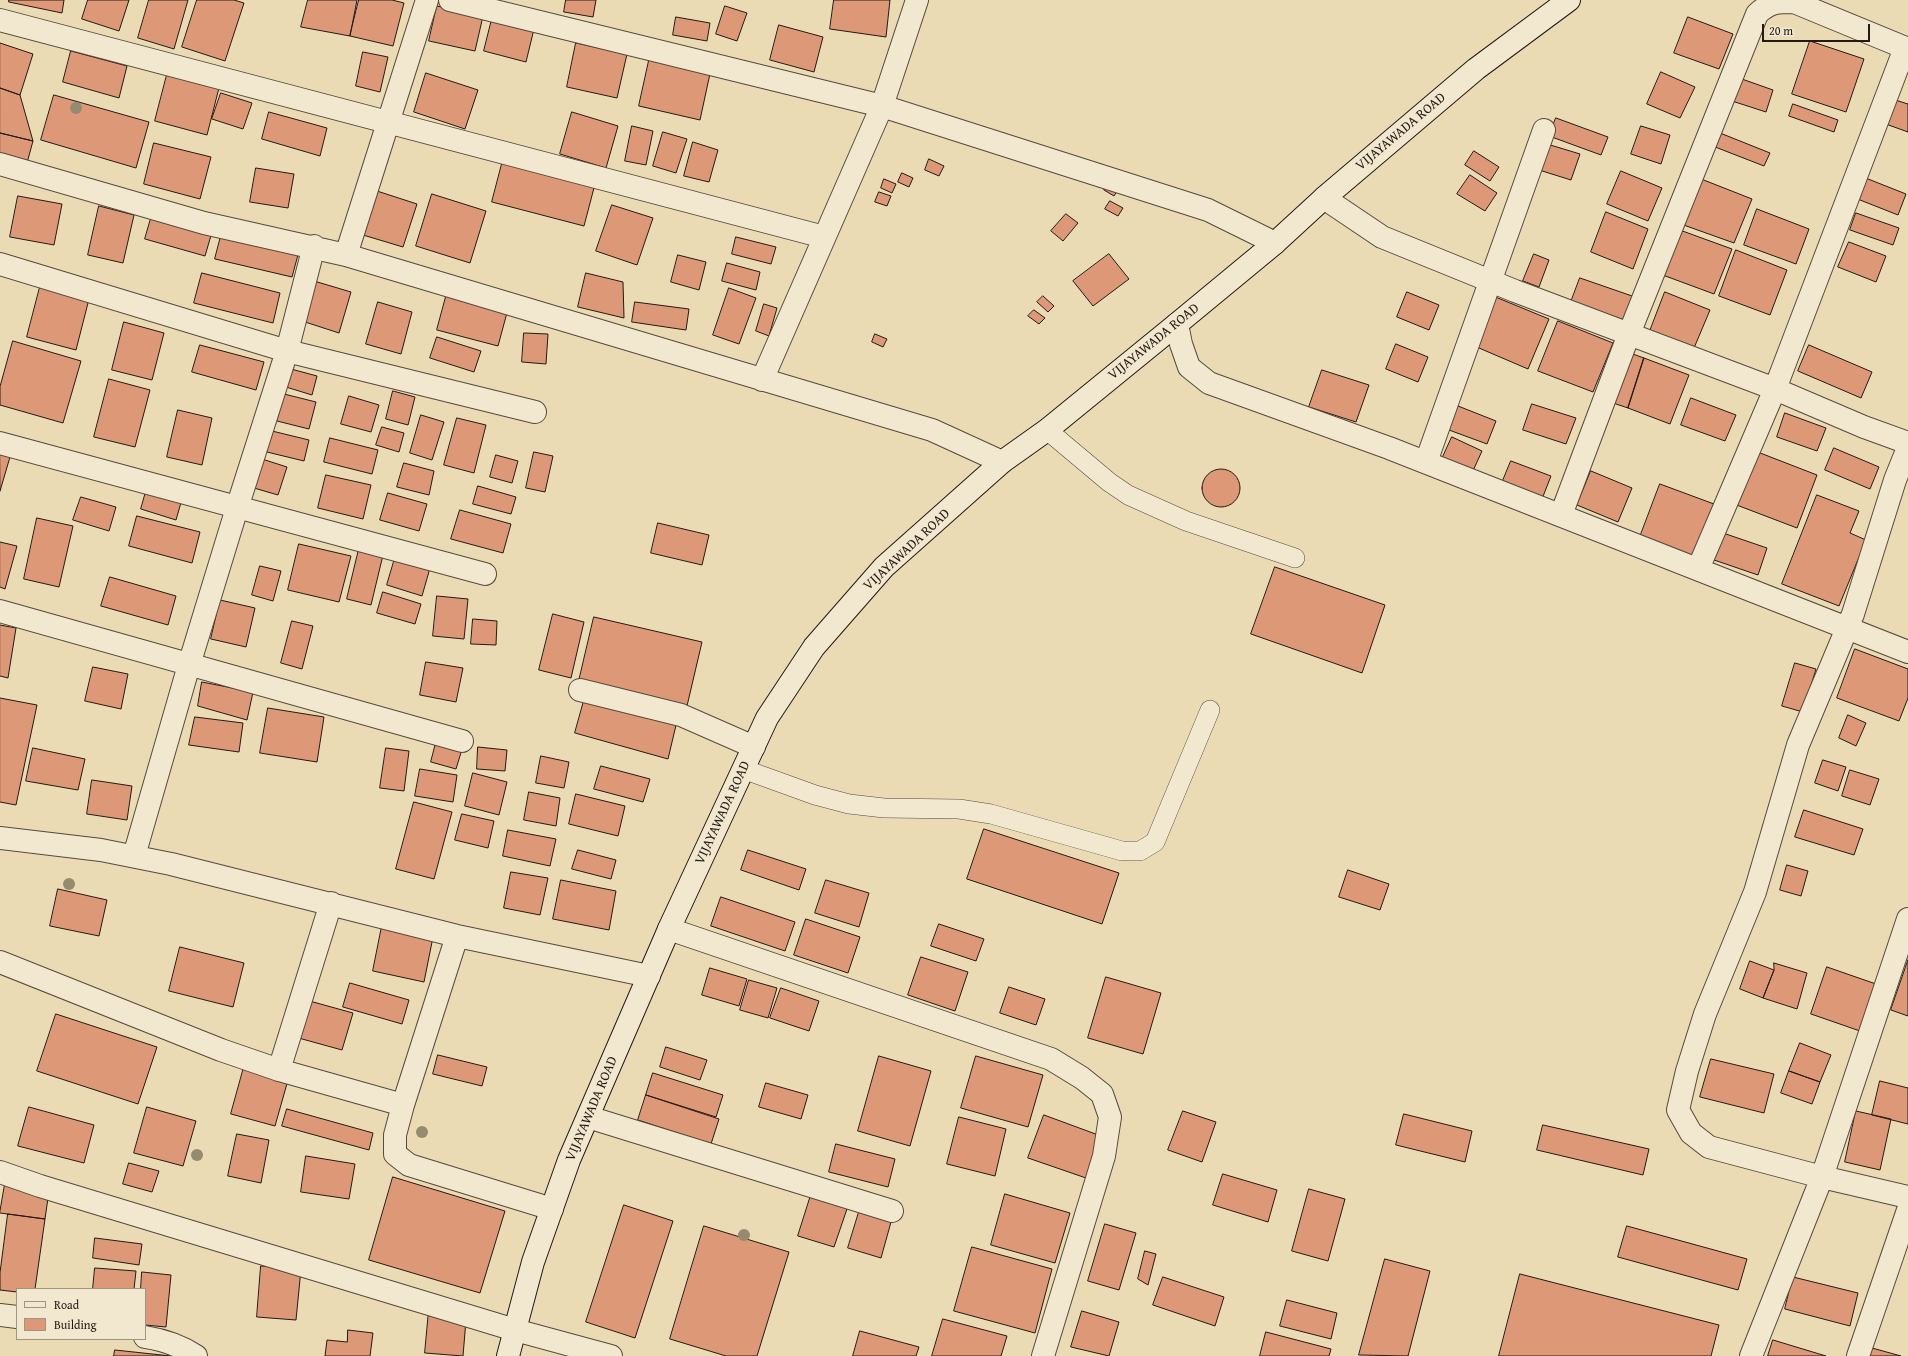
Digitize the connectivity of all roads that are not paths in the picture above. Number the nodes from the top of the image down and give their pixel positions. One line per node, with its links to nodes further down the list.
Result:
1 (427, 0): 8 (street)
2 (450, 0): 7 (street)
3 (917, 0): 7 (street)
4 (1569, 0): 11 (street, VIJAYAWADA ROAD)
5 (0, 20): 8 (street)
6 (1907, 48): 19 (street); 22 (street)
7 (882, 106): 12 (street); 13 (street)
8 (388, 121): 12 (street); 15 (street)
9 (1544, 130): 17 (street)
10 (0, 164): 14 (street)
11 (1324, 198): 13 (street, VIJAYAWADA ROAD); 17 (street)
12 (824, 237): 21 (street)
13 (1274, 243): 18 (street, VIJAYAWADA ROAD)
14 (314, 246): 15 (street); 20 (street)
15 (346, 255): 21 (street)
16 (0, 264): 20 (street)
17 (1490, 281): 19 (street); 29 (street)
18 (1177, 324): 24 (street, VIJAYAWADA ROAD); 29 (street)
19 (1629, 334): 22 (street); 31 (street)
20 (287, 351): 23 (street); 30 (street)
21 (762, 380): 28 (street)
22 (1775, 389): 26 (street); 33 (street)
23 (535, 412)
24 (1047, 430): 28 (street, VIJAYAWADA ROAD); 32 (lane)
25 (0, 442): 30 (street)
26 (1908, 443)
27 (1908, 448): 36 (street)
28 (1002, 462): 42 (street, VIJAYAWADA ROAD)
29 (1426, 462): 31 (street)
30 (236, 508): 34 (street); 38 (street)
31 (1561, 515): 33 (street)
32 (1295, 558)
33 (1698, 569): 36 (street)
34 (485, 574)
35 (0, 611): 38 (street)
36 (1848, 628): 37 (street); 56 (street)
37 (1908, 652)
38 (189, 665): 41 (street); 45 (street)
39 (580, 690): 42 (street)
40 (1210, 710): 43 (lane)
41 (462, 741)
42 (754, 747): 43 (street, VIJAYAWADA ROAD)
43 (742, 769): 48 (street, VIJAYAWADA ROAD)
44 (0, 838): 45 (street)
45 (134, 856): 46 (street)
46 (331, 903): 49 (street); 52 (street)
47 (1908, 919): 56 (street)
48 (669, 929): 51 (street, VIJAYAWADA ROAD); 68 (street)
49 (457, 936): 51 (street); 53 (street)
50 (0, 962): 52 (street)
51 (649, 976): 54 (street, VIJAYAWADA ROAD)
52 (279, 1070): 53 (street)
53 (403, 1106): 58 (street)
54 (588, 1117): 58 (street, VIJAYAWADA ROAD); 60 (street)
55 (0, 1172): 63 (street)
56 (1822, 1177): 57 (street); 69 (street)
57 (1908, 1197)
58 (552, 1209): 63 (street, VIJAYAWADA ROAD)
59 (1908, 1210): 70 (street)
60 (892, 1211)
61 (0, 1315): 62 (street)
62 (16, 1317)
63 (515, 1330): 66 (street, VIJAYAWADA ROAD); 67 (street)
64 (146, 1337): 65 (street)
65 (196, 1356)
66 (508, 1356)
67 (612, 1356)
68 (1043, 1356)
69 (1751, 1356)
70 (1858, 1356)

